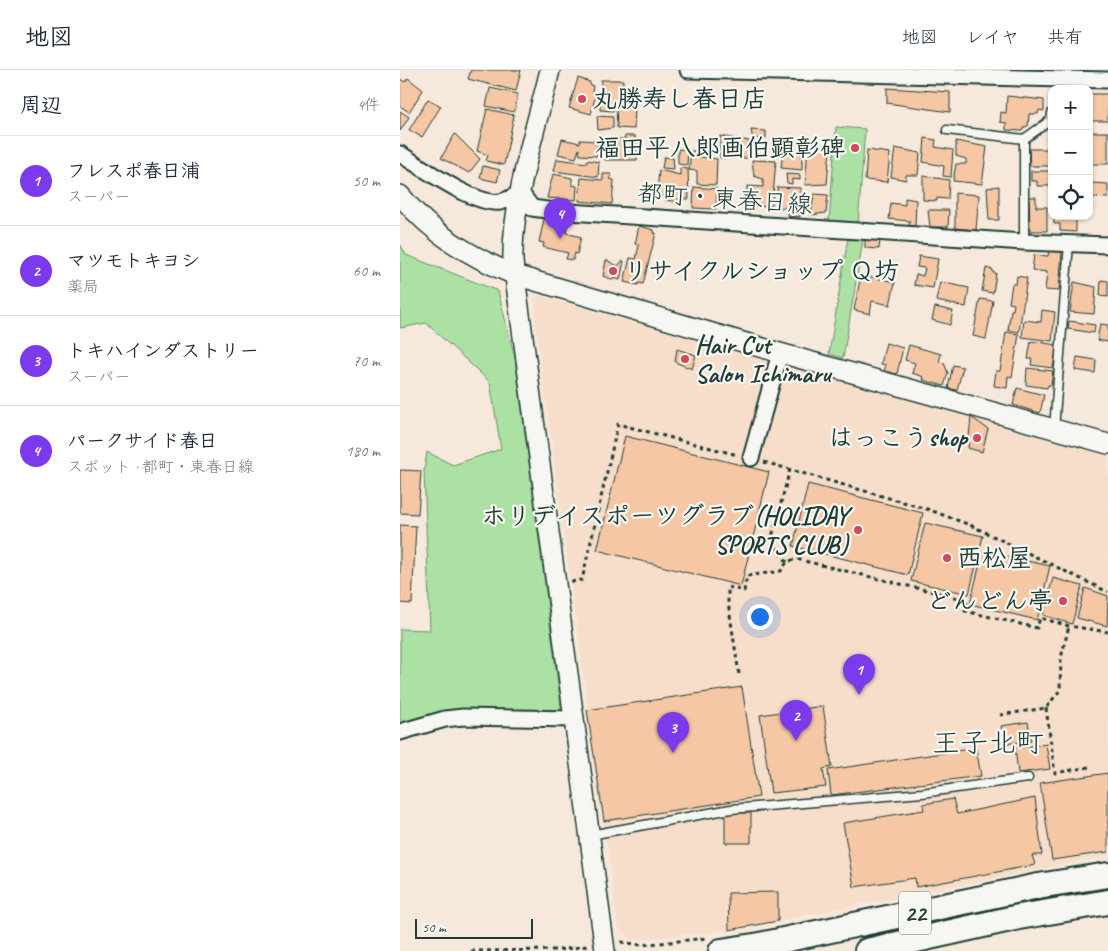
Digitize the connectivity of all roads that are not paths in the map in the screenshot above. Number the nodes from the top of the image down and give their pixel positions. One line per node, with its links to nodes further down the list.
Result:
1 (550, 70): 9 (street)
2 (688, 70): 3 (street)
3 (1054, 79): 4 (street)
4 (1108, 80)
5 (1048, 121): 7 (lane)
6 (947, 130): 7 (lane)
7 (1024, 139): 11 (lane)
8 (400, 154): 9 (street)
9 (521, 193): 11 (street, 都町・東春日線); 14 (street)
10 (400, 196): 14 (street)
11 (1024, 242): 12 (street, 都町・東春日線)
12 (1068, 244): 13 (street, 都町・東春日線); 16 (lane)
13 (1108, 245)
14 (515, 275): 15 (street); 19 (street)
15 (780, 353): 16 (street); 18 (street)
16 (1054, 430): 17 (street)
17 (1108, 444)
18 (751, 458)
19 (574, 719): 20 (street); 22 (street)
20 (400, 732)
21 (1028, 778): 22 (lane)
22 (590, 834): 25 (street)
23 (1108, 876): 26 (main road, 22)
24 (1108, 902): 27 (main road, 22)
25 (596, 948)
26 (721, 951)
27 (867, 951)

